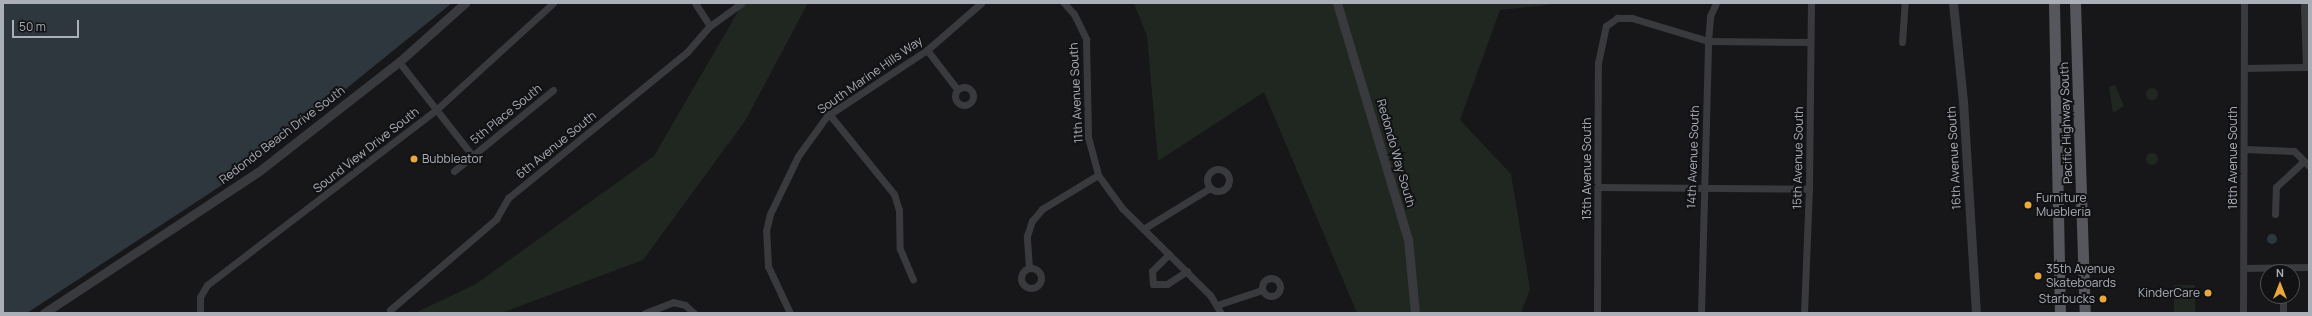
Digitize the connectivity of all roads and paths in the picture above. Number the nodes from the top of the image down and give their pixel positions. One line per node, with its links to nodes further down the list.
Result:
1 (465, 3): 21 (street, Redondo Beach Drive South)
2 (553, 3): 26 (street, Sound View Drive South)
3 (695, 3): 16 (street)
4 (742, 3): 16 (street, 6th Avenue South)
5 (981, 3): 20 (street, South Marine Hills Way)
6 (1064, 3): 32 (street, 11th Avenue South)
7 (1338, 3): 54 (street, Redondo Way South)
8 (1716, 3): 17 (street, 14th Avenue South)
9 (1811, 3): 18 (street, 15th Avenue South)
10 (1905, 3): 19 (street)
11 (1953, 3): 58 (street, 16th Avenue South)
12 (2054, 3): 59 (main road, Pacific Highway South)
13 (2075, 3): 60 (main road, Pacific Highway South)
14 (2244, 3): 23 (street, 18th Avenue South)
15 (2309, 6): 22 (street)
16 (710, 26): 47 (street, 6th Avenue South)
17 (1708, 41): 18 (street); 33 (street, 13th Avenue South); 35 (street, 14th Avenue South)
18 (1810, 42): 36 (street, 15th Avenue South)
19 (1902, 42)
20 (927, 50): 24 (street); 27 (street, South Marine Hills Way)
21 (399, 62): 26 (street); 48 (street, Redondo Beach Drive South)
22 (2308, 67): 23 (street)
23 (2244, 68): 28 (street, 18th Avenue South)
24 (957, 89)
25 (553, 90): 29 (street, 5th Place South)
26 (436, 109): 29 (street); 49 (street, Sound View Drive South)
27 (829, 114): 44 (street); 52 (street, South Marine Hills Way)
28 (2244, 150): 30 (street); 41 (street, 18th Avenue South)
29 (472, 155): 31 (street, 5th Place South)
30 (2306, 163): 37 (street)
31 (454, 171)
32 (1098, 175): 38 (street, 11th Avenue South); 40 (street)
33 (1598, 187): 35 (street); 55 (street, 13th Avenue South)
34 (1210, 188): 38 (street)
35 (1703, 188): 36 (street); 56 (street, 14th Avenue South)
36 (1809, 189): 57 (street, 15th Avenue South)
37 (2275, 214)
38 (1143, 229): 39 (street, 11th Avenue South)
39 (1169, 254): 43 (street, 11th Avenue South); 43 (street)
40 (1029, 268)
41 (2244, 268): 42 (street); 61 (street, 18th Avenue South)
42 (2260, 269)
43 (1187, 271): 46 (street, 11th Avenue South)
44 (913, 279)
45 (1262, 290): 46 (street)
46 (1217, 304): 53 (street, 11th Avenue South)
47 (390, 310)
48 (44, 313)
49 (200, 313)
50 (645, 313): 51 (street)
51 (694, 313)
52 (790, 313)
53 (1221, 313)
54 (1415, 313)
55 (1597, 313)
56 (1701, 313)
57 (1804, 313)
58 (1976, 313)
59 (2060, 313)
60 (2085, 313)
61 (2243, 313)

